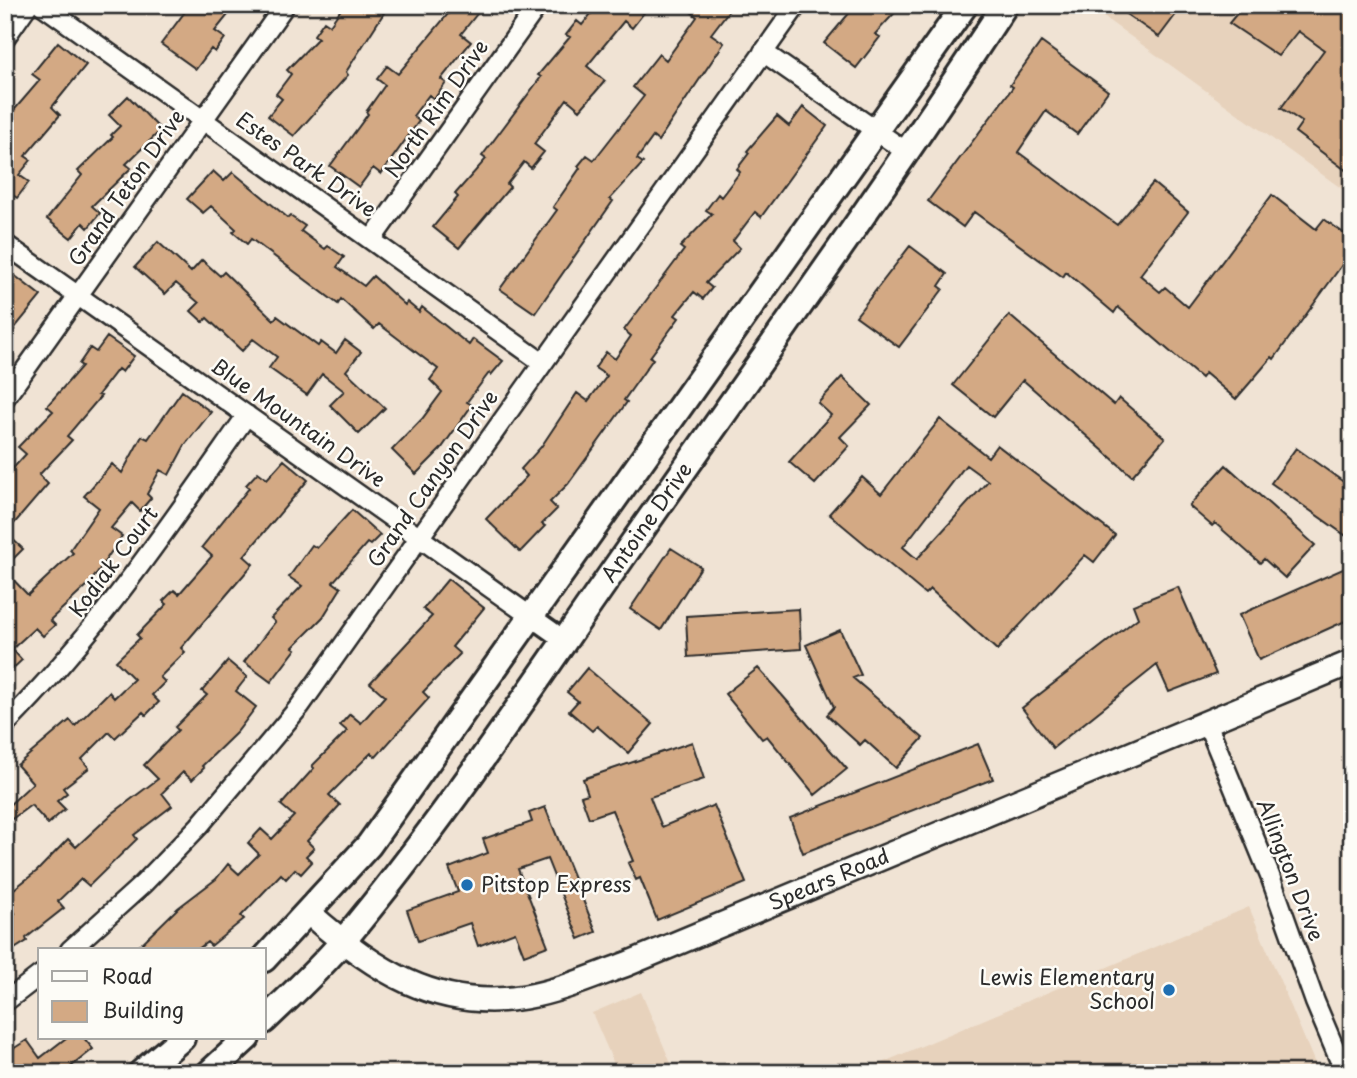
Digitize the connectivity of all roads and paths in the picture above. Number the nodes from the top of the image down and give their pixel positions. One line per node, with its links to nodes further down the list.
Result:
1 (29, 5): 8 (street)
2 (42, 5): 10 (street, Estes Park Drive)
3 (285, 5): 10 (street, Grand Teton Drive)
4 (538, 5): 13 (street, North Rim Drive)
5 (797, 5): 9 (street, Grand Canyon Drive)
6 (965, 5): 11 (main road, Antoine Drive)
7 (1005, 5): 12 (main road, Antoine Drive)
8 (5, 38)
9 (763, 52): 11 (street); 16 (street, Grand Canyon Drive)
10 (204, 120): 13 (street, Estes Park Drive); 15 (street, Grand Teton Drive)
11 (874, 130): 12 (street); 20 (main road, Antoine Drive)
12 (908, 153): 21 (main road, Antoine Drive)
13 (372, 239): 16 (street, Estes Park Drive)
14 (5, 244): 15 (street, Blue Mountain Drive)
15 (79, 296): 17 (street, Grand Teton Drive); 18 (street, Blue Mountain Drive)
16 (543, 363): 19 (street, Grand Canyon Drive)
17 (5, 397)
18 (247, 415): 19 (street, Blue Mountain Drive); 24 (street, Kodiak Court)
19 (418, 537): 20 (street, Blue Mountain Drive); 27 (street, Grand Canyon Drive)
20 (531, 618): 21 (street, Blue Mountain Drive); 25 (main road, Antoine Drive)
21 (564, 640): 26 (main road, Antoine Drive)
22 (1352, 662): 23 (street, Spears Road)
23 (1208, 723): 26 (street, Spears Road); 36 (street, Allington Drive)
24 (5, 725)
25 (309, 913): 26 (street, Spears Road); 28 (main road, Antoine Drive)
26 (342, 942): 31 (main road, Antoine Drive)
27 (72, 948)
28 (266, 957)
29 (38, 977): 30 (street)
30 (5, 1002)
31 (266, 1019)
32 (180, 1040): 34 (main road)
33 (245, 1040): 35 (main road)
34 (141, 1073)
35 (209, 1073)
36 (1345, 1073)

